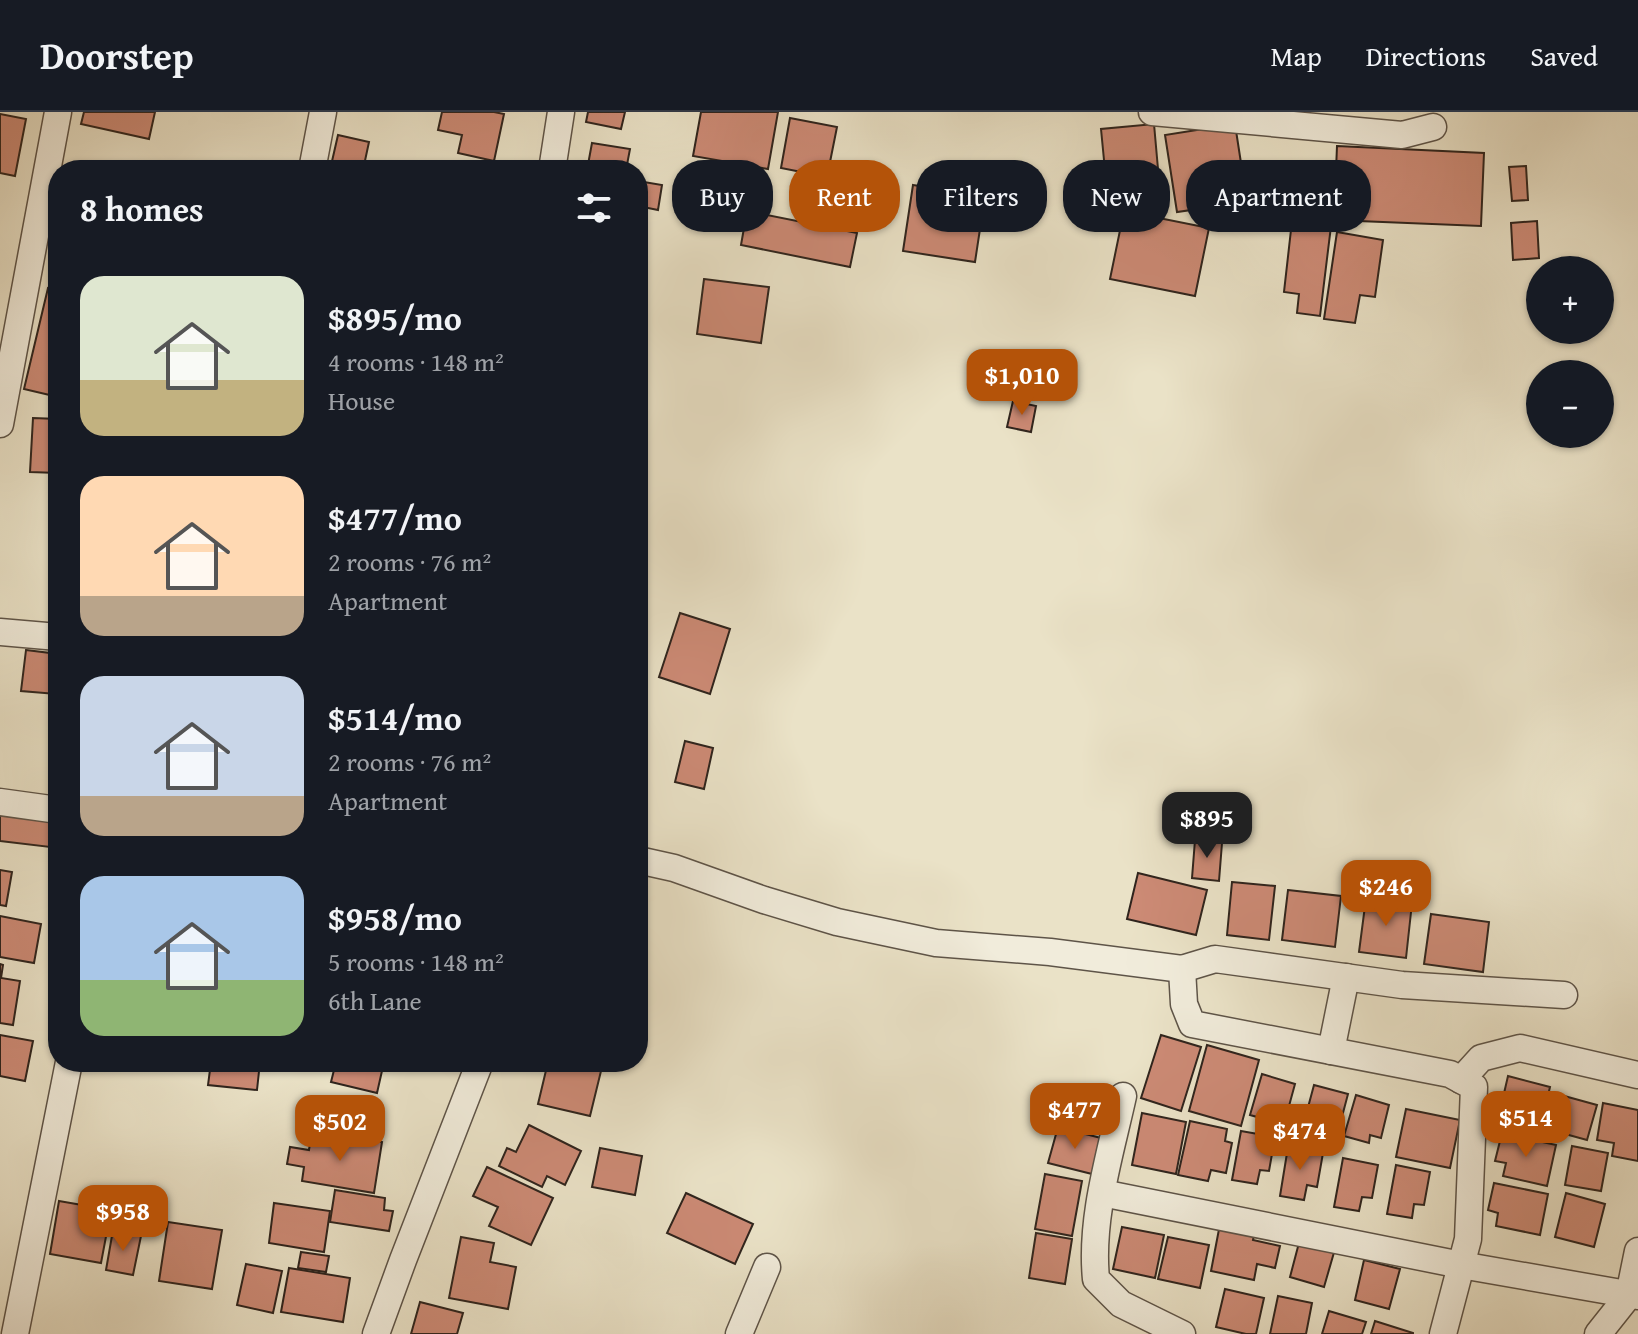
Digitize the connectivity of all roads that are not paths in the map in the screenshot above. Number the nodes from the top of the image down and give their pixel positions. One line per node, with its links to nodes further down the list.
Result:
1 (58, 112): 7 (street)
2 (323, 112): 8 (street)
3 (561, 112): 9 (street)
4 (1152, 112): 5 (street)
5 (1179, 113): 6 (street)
6 (1433, 127)
7 (49, 160)
8 (314, 160)
9 (554, 160)
10 (48, 166): 11 (street)
11 (0, 424)
12 (0, 632): 13 (street)
13 (48, 636)
14 (0, 802): 15 (street)
15 (48, 809)
16 (648, 862): 17 (street)
17 (1182, 969): 18 (street); 20 (street)
18 (1346, 977): 19 (street); 20 (street)
19 (1564, 995)
20 (1331, 1051): 24 (street)
21 (67, 1072): 31 (street)
22 (476, 1072): 32 (street)
23 (1638, 1075): 24 (street)
24 (1461, 1080): 28 (street)
25 (1123, 1096): 26 (street)
26 (1102, 1193): 28 (street); 34 (street)
27 (1638, 1251): 30 (street)
28 (1461, 1265): 30 (street); 35 (street)
29 (767, 1267): 33 (street)
30 (1634, 1295): 36 (street)
31 (15, 1334)
32 (376, 1334)
33 (739, 1334)
34 (1182, 1334)
35 (1443, 1334)
36 (1598, 1334)

